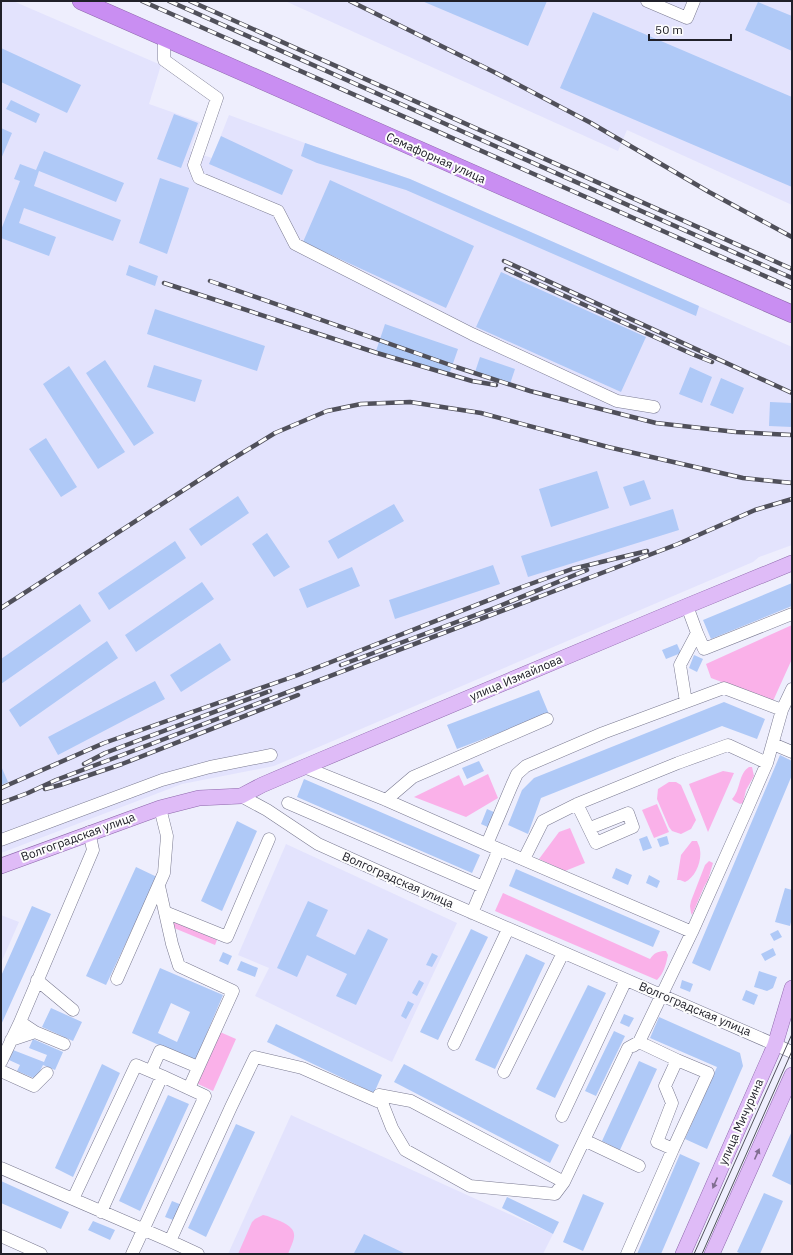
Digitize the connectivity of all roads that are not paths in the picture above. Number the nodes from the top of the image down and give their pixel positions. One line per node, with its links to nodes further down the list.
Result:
1 (81, 1): 4 (highway, Семафорная улица)
2 (647, 1): 3 (street)
3 (694, 1)
4 (164, 38): 5 (highway, Семафорная улица); 6 (street)
5 (792, 314)
6 (654, 407)
7 (792, 563): 8 (main road, улица Измайлова)
8 (687, 606): 10 (street); 19 (main road, улица Измайлова)
9 (792, 614): 10 (street)
10 (697, 632): 12 (street)
11 (792, 689): 13 (street)
12 (686, 702): 13 (street); 29 (street)
13 (782, 710): 15 (street)
14 (547, 719): 21 (street)
15 (773, 744): 16 (street); 18 (street)
16 (792, 752)
17 (271, 755): 28 (street)
18 (767, 763): 23 (street); 38 (street)
19 (304, 767): 20 (main road, улица Измайлова); 21 (street)
20 (241, 796): 24 (main road, Волгоградская улица); 36 (street, Волгоградская улица)
21 (386, 800): 29 (street)
22 (288, 803): 34 (street)
23 (577, 804): 25 (street); 31 (street)
24 (160, 808): 26 (main road, Волгоградская улица); 33 (street)
25 (590, 828)
26 (89, 832): 32 (main road, Волгоградская улица); 41 (street)
27 (269, 839): 35 (street)
28 (1, 840)
29 (487, 844): 30 (street)
30 (498, 849): 31 (street); 34 (street)
31 (524, 859): 38 (street)
32 (1, 866)
33 (159, 886): 35 (street); 40 (street)
34 (483, 886): 36 (street)
35 (165, 912): 56 (street)
36 (472, 913): 37 (street, Волгоградская улица)
37 (508, 929): 39 (street, Волгоградская улица); 51 (street)
38 (692, 932): 44 (street)
39 (563, 953): 42 (street, Волгоградская улица); 58 (street)
40 (118, 979)
41 (37, 980): 45 (street); 46 (street)
42 (626, 980): 44 (street, Волгоградская улица); 64 (street)
43 (792, 988): 52 (main road, улица Мичурина)
44 (662, 995): 49 (street); 52 (street, Волгоградская улица)
45 (73, 1010)
46 (20, 1022): 47 (street); 48 (street)
47 (35, 1032): 48 (street); 50 (street)
48 (12, 1040): 55 (street)
49 (639, 1042): 54 (street); 65 (street)
50 (64, 1044)
51 (454, 1044)
52 (775, 1044): 53 (street, Волгоградская улица); 79 (main road, улица Мичурина, one-way to 79)
53 (792, 1052)
54 (677, 1060): 66 (street); 66 (street)
55 (1, 1062)
56 (198, 1068): 60 (street); 62 (street)
57 (1, 1071): 59 (street)
58 (504, 1072)
59 (47, 1073)
60 (157, 1074): 62 (street); 70 (street); 71 (street)
61 (792, 1075): 80 (main road, one-way to 61)
62 (189, 1088): 72 (street)
63 (379, 1095): 69 (street); 69 (street); 74 (street)
64 (562, 1116)
65 (584, 1140): 67 (street); 69 (street)
66 (673, 1149): 78 (street)
67 (639, 1166)
68 (1, 1168): 70 (street)
69 (564, 1182)
70 (73, 1199): 71 (street)
71 (101, 1212): 72 (street)
72 (142, 1230): 74 (street); 76 (street)
73 (1, 1236): 75 (street)
74 (170, 1242): 77 (street)
75 (41, 1254)
76 (132, 1254)
77 (198, 1254)
78 (626, 1254)
79 (684, 1254)
80 (712, 1254)

